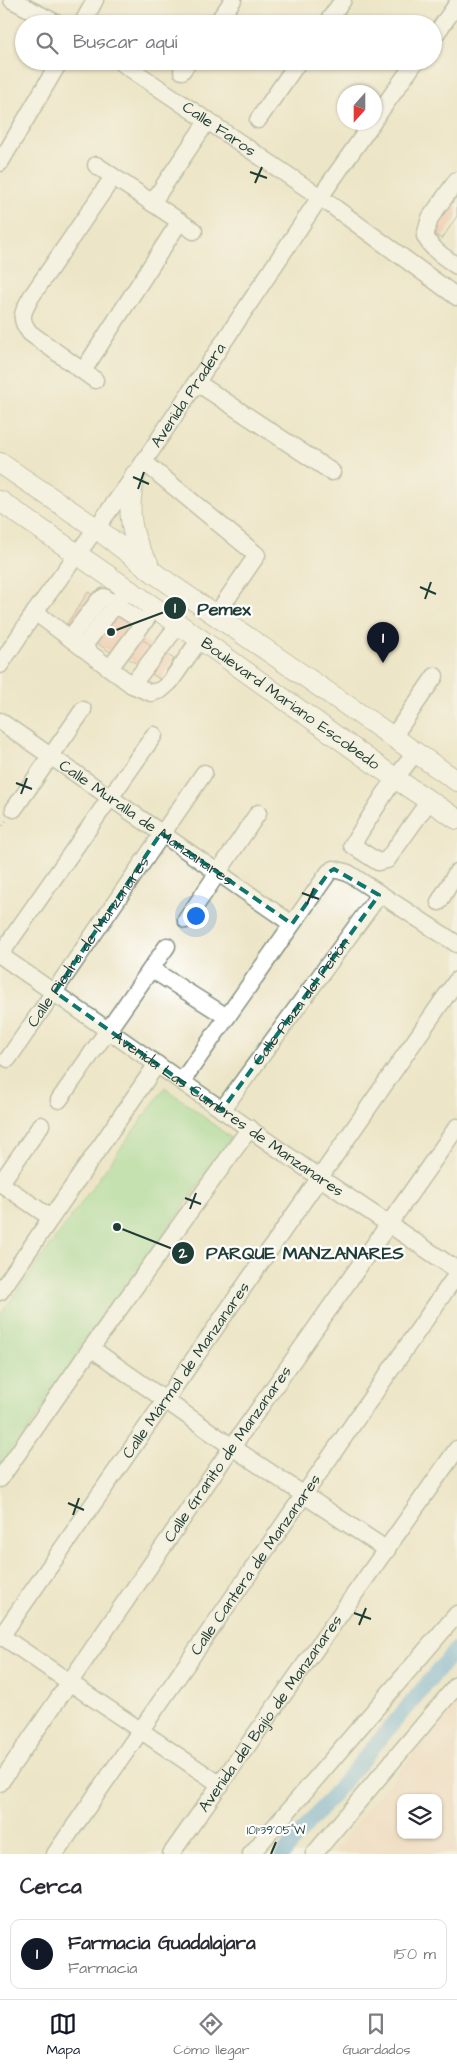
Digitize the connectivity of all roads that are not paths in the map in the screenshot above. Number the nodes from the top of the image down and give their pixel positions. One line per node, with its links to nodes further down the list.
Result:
1 (12, 0): 6 (street)
2 (96, 0): 7 (street)
3 (233, 0): 8 (street)
4 (343, 0): 9 (street)
5 (457, 4): 10 (street)
6 (41, 15)
7 (87, 15)
8 (222, 15)
9 (332, 15)
10 (442, 25)
11 (55, 70): 19 (street)
12 (133, 70): 16 (street, Calle Faros)
13 (293, 70): 17 (street)
14 (410, 70): 15 (street, Avenida Pradera)
15 (382, 110)
16 (208, 120): 23 (street, Calle Faros); 24 (street)
17 (258, 120)
18 (368, 130): 23 (street, Avenida Pradera)
19 (0, 163)
20 (96, 165): 21 (street)
21 (113, 177): 24 (street); 25 (street)
22 (457, 180): 27 (street)
23 (320, 197): 28 (street, Calle Faros); 29 (street, Avenida Pradera)
24 (152, 203): 25 (street)
25 (180, 221): 26 (street)
26 (194, 231)
27 (457, 266)
28 (457, 297)
29 (196, 382): 31 (street, Avenida Pradera); 32 (street)
30 (0, 463): 34 (main road, Boulevard Mariano Escobedo)
31 (139, 468): 34 (street, Avenida Pradera); 36 (main road); 40 (street)
32 (332, 472)
33 (0, 500): 35 (main road, Boulevard Mariano Escobedo)
34 (96, 528): 35 (street, Avenida Pradera); 36 (main road, Boulevard Mariano Escobedo)
35 (79, 554): 37 (main road, Boulevard Mariano Escobedo); 38 (street, Avenida Pradera)
36 (157, 574): 40 (main road, Boulevard Mariano Escobedo)
37 (122, 596): 39 (main road, Boulevard Mariano Escobedo); 43 (street)
38 (35, 612): 43 (street); 44 (street, Avenida Pradera)
39 (149, 615): 41 (main road, Boulevard Mariano Escobedo); 45 (street)
40 (216, 615): 51 (main road, Boulevard Mariano Escobedo)
41 (179, 624): 42 (main road, Boulevard Mariano Escobedo); 47 (street)
42 (200, 639): 47 (street); 55 (main road, Boulevard Mariano Escobedo)
43 (77, 643): 45 (street)
44 (0, 665)
45 (110, 668): 47 (street)
46 (435, 676): 51 (street)
47 (132, 685)
48 (83, 710): 53 (street)
49 (0, 721): 53 (street, Calle Muralla de Manzanares)
50 (154, 734): 57 (street)
51 (393, 737): 52 (main road, Boulevard Mariano Escobedo)
52 (415, 753): 55 (street); 56 (main road, Boulevard Mariano Escobedo)
53 (51, 756): 57 (street, Calle Muralla de Manzanares); 59 (street)
54 (204, 773): 62 (street, Calle Piedra de Manzanares)
55 (396, 779): 58 (main road, Boulevard Mariano Escobedo); 58 (street)
56 (457, 781)
57 (110, 798): 62 (street, Calle Muralla de Manzanares); 71 (street)
58 (429, 801): 61 (main road, Boulevard Mariano Escobedo)
59 (14, 809)
60 (258, 813): 64 (street)
61 (457, 820)
62 (161, 834): 64 (street, Calle Muralla de Manzanares); 74 (street, Calle Piedra de Manzanares)
63 (457, 872): 66 (street)
64 (218, 873): 67 (street); 68 (street, Calle Muralla de Manzanares)
65 (379, 895): 68 (street); 69 (street); 81 (street, Calle Plaza del Peñón)
66 (439, 902)
67 (186, 920)
68 (292, 924): 75 (street)
69 (457, 944)
70 (167, 946): 72 (street)
71 (0, 955): 74 (street, Avenida Las Cumbres de Manzanares)
72 (151, 969): 75 (street); 76 (street)
73 (457, 980): 85 (street, Calle Mármol de Manzanares)
74 (54, 992): 76 (street, Avenida Las Cumbres de Manzanares); 77 (street, Calle Piedra de Manzanares)
75 (227, 1017): 79 (street)
76 (107, 1030): 78 (street, Avenida Las Cumbres de Manzanares); 80 (street)
77 (8, 1059)
78 (156, 1064): 79 (street, Avenida Las Cumbres de Manzanares); 87 (street)
79 (182, 1081): 81 (street, Avenida Las Cumbres de Manzanares)
80 (59, 1100)
81 (222, 1110): 84 (street, Avenida Las Cumbres de Manzanares)
82 (41, 1125): 86 (street)
83 (457, 1127): 88 (street, Calle Granito de Manzanares)
84 (250, 1128): 85 (street, Avenida Las Cumbres de Manzanares); 91 (street)
85 (320, 1178): 88 (street, Avenida Las Cumbres de Manzanares); 92 (street, Calle Mármol de Manzanares)
86 (0, 1183): 87 (street)
87 (52, 1218): 90 (street)
88 (389, 1224): 89 (street, Avenida Las Cumbres de Manzanares); 93 (street, Calle Granito de Manzanares)
89 (457, 1272): 96 (street, Calle Cantera de Manzanares)
90 (0, 1292)
91 (91, 1348): 92 (street); 95 (street)
92 (165, 1399): 93 (street); 99 (street, Calle Mármol de Manzanares)
93 (232, 1447): 96 (street); 100 (street, Calle Granito de Manzanares)
94 (457, 1449): 97 (street, Avenida del Bajío de Manzanares)
95 (0, 1479)
96 (303, 1496): 97 (street); 102 (street, Calle Cantera de Manzanares)
97 (387, 1550): 104 (street, Avenida del Bajío de Manzanares)
98 (457, 1614): 107 (street)
99 (0, 1636): 100 (street)
100 (71, 1682): 102 (street); 103 (street, Calle Granito de Manzanares)
101 (457, 1685): 108 (street)
102 (142, 1730): 104 (street); 105 (street, Calle Cantera de Manzanares)
103 (0, 1783)
104 (221, 1784): 106 (street, Avenida del Bajío de Manzanares)
105 (55, 1854)
106 (171, 1854)
107 (251, 1854)
108 (314, 1854)

